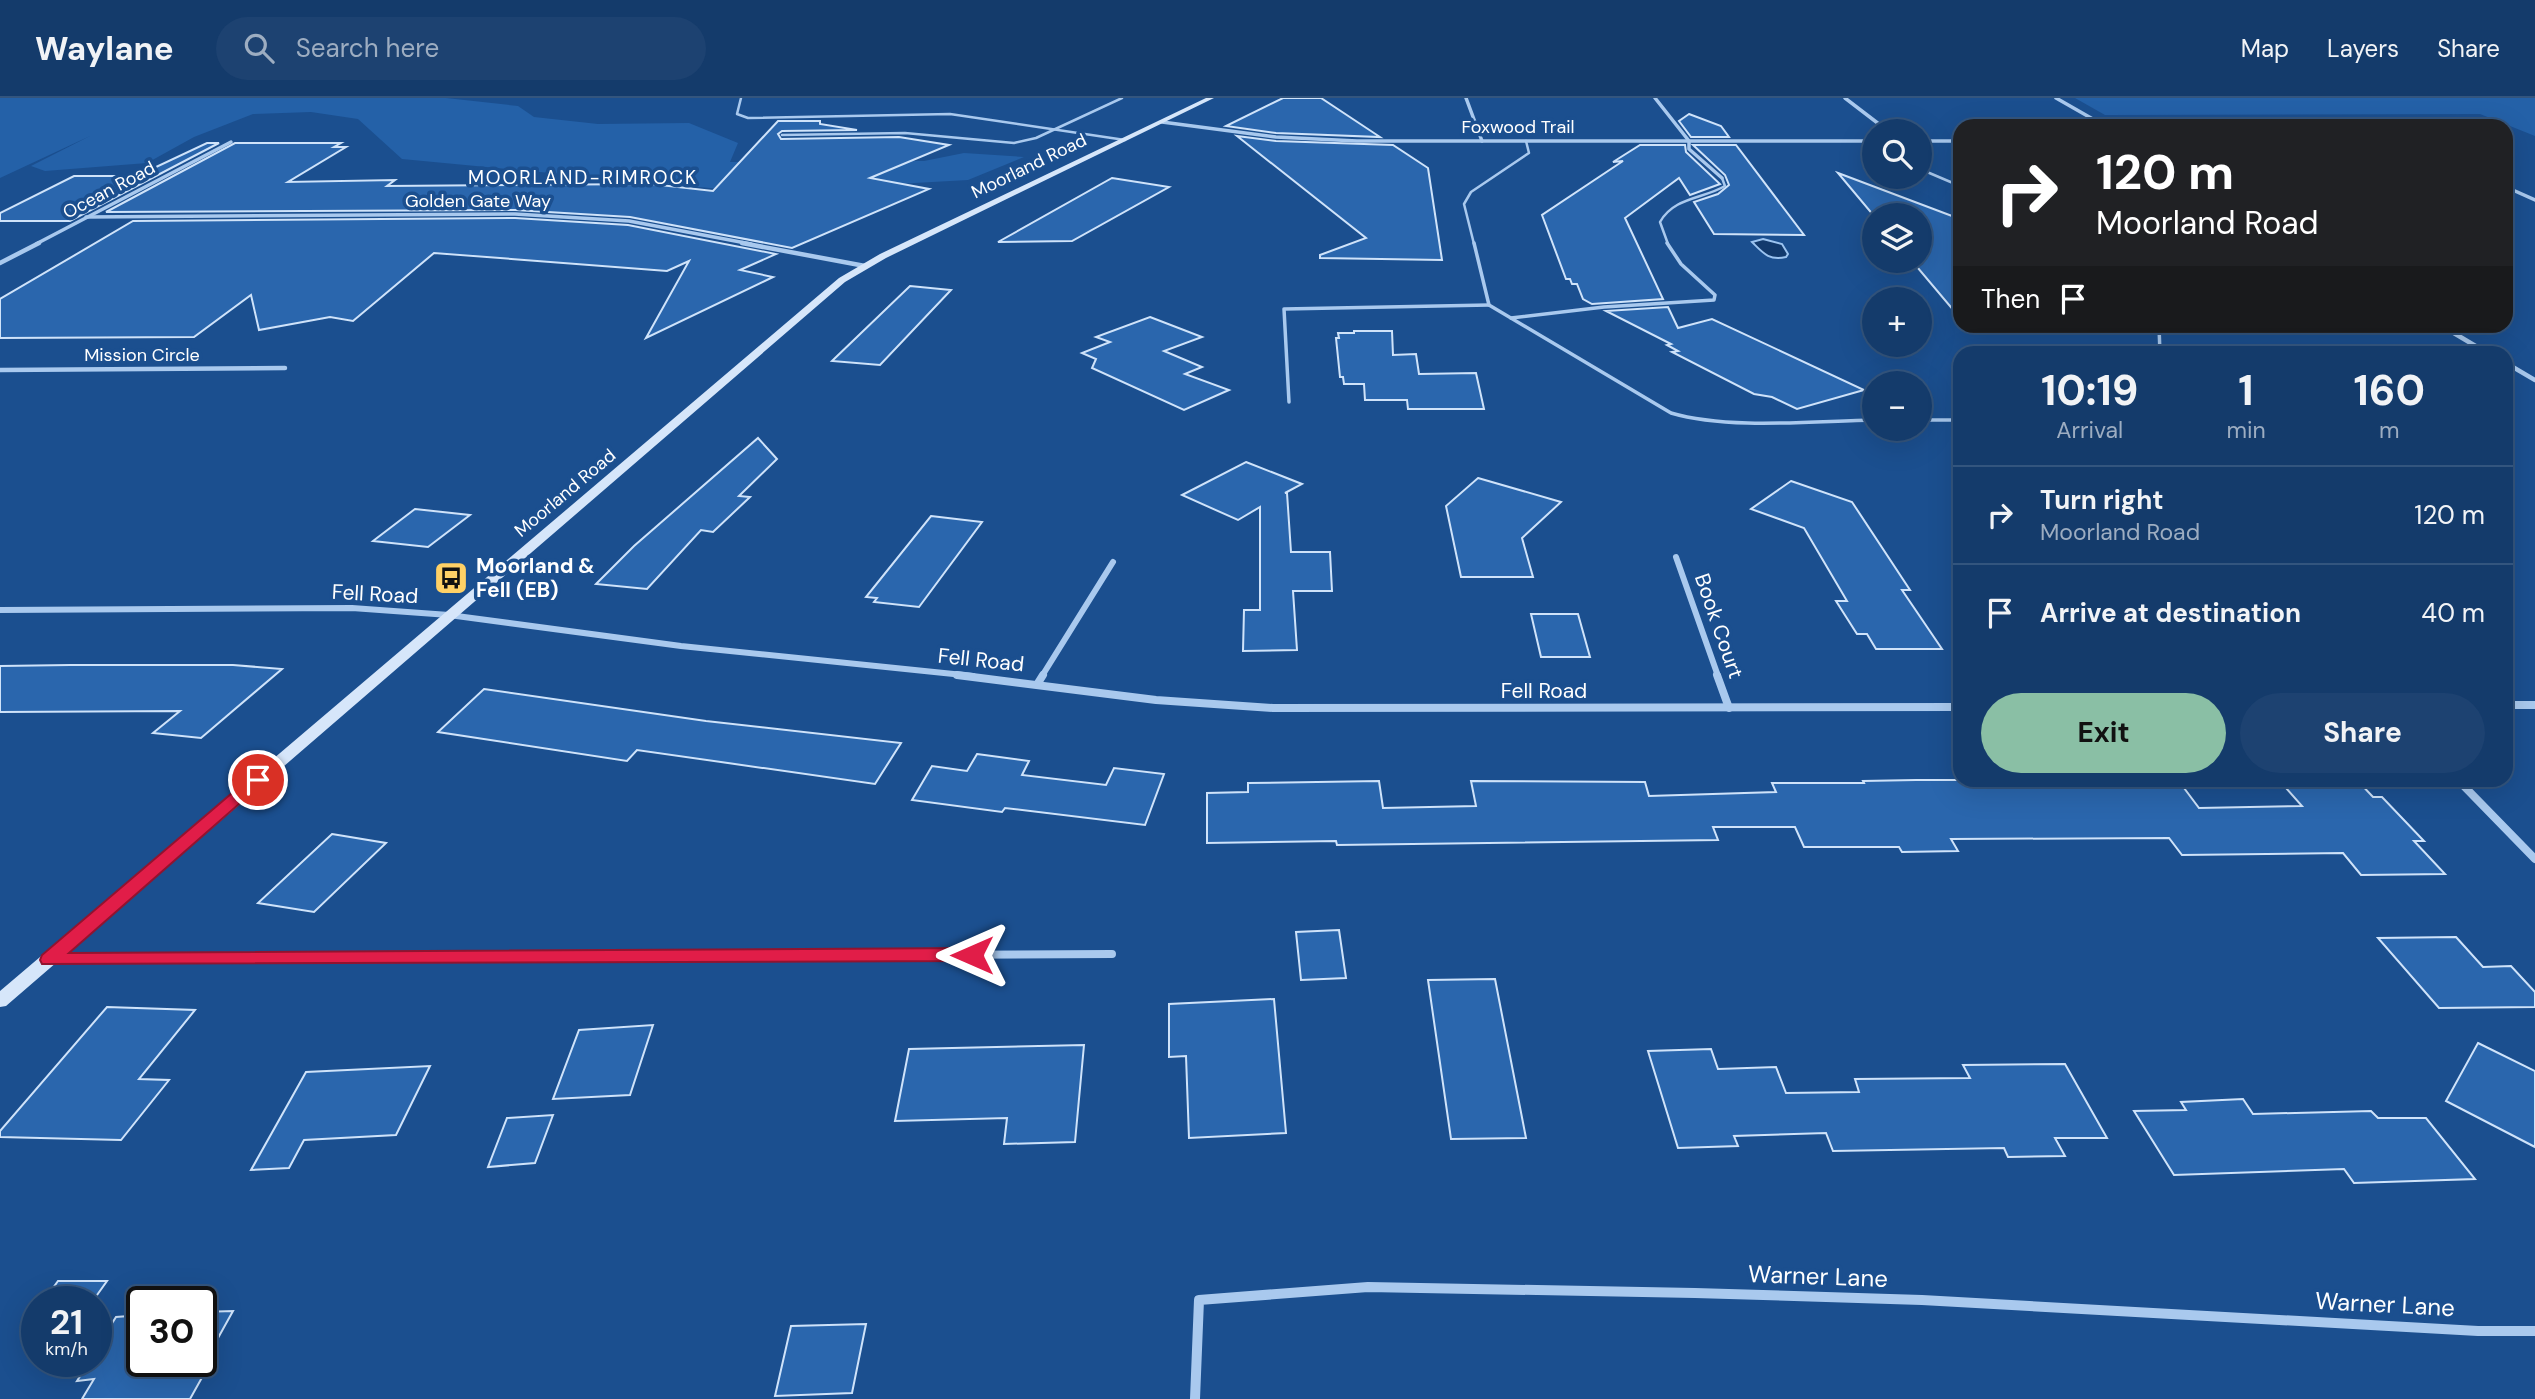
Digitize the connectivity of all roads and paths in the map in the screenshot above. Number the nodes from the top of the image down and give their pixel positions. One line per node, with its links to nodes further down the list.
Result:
1 (741, 98): 11 (lane)
2 (1122, 98): 11 (lane)
3 (1211, 98): 10 (street, Moorland Road)
4 (1466, 98): 14 (street)
5 (1655, 98): 16 (street)
6 (1845, 98): 8 (street)
7 (2056, 98): 9 (street)
8 (1872, 119)
9 (2093, 119)
10 (1162, 122): 13 (street, Moorland Road); 14 (street, Foxwood Trail)
11 (1053, 128): 12 (lane); 13 (lane)
12 (782, 135)
13 (1125, 140): 28 (street, Moorland Road)
14 (1482, 141): 15 (street, Foxwood Trail)
15 (1526, 141): 16 (street, Foxwood Trail); 29 (lane)
16 (1689, 141): 20 (street, Foxwood Trail); 22 (street)
17 (1932, 141): 18 (street)
18 (1953, 141)
19 (231, 142): 26 (street, Ocean Road)
20 (1862, 142)
21 (1932, 174): 23 (lane)
22 (1722, 178): 30 (lane)
23 (1953, 183)
24 (2513, 190): 25 (street)
25 (2535, 200)
26 (86, 217): 27 (street, Ocean Road); 28 (street, Golden Gate Way)
27 (0, 263)
28 (865, 266): 44 (street, Moorland Road)
29 (1489, 305): 30 (lane); 37 (lane)
30 (1511, 318): 38 (lane)
31 (2454, 333): 32 (street)
32 (2476, 346)
33 (2513, 367): 36 (street)
34 (285, 368): 35 (street, Mission Circle)
35 (0, 370)
36 (2535, 380)
37 (1289, 402)
38 (1862, 420)
39 (1932, 420): 40 (lane)
40 (1953, 420)
41 (1676, 556): 49 (street, Book Court)
42 (1112, 562): 45 (street)
43 (0, 610): 44 (street, Fell Road)
44 (449, 615): 45 (street, Fell Road); 53 (street, Moorland Road)
45 (1038, 684): 49 (street, Fell Road)
46 (2513, 705): 47 (street)
47 (2535, 705)
48 (1953, 707): 49 (street, Fell Road)
49 (1729, 708)
50 (2465, 787): 51 (street)
51 (2535, 859)
52 (1112, 954): 53 (street)
53 (49, 960): 54 (street, Moorland Road)
54 (0, 1002)
55 (2535, 1331): 56 (street, Warner Lane)
56 (1195, 1399)

